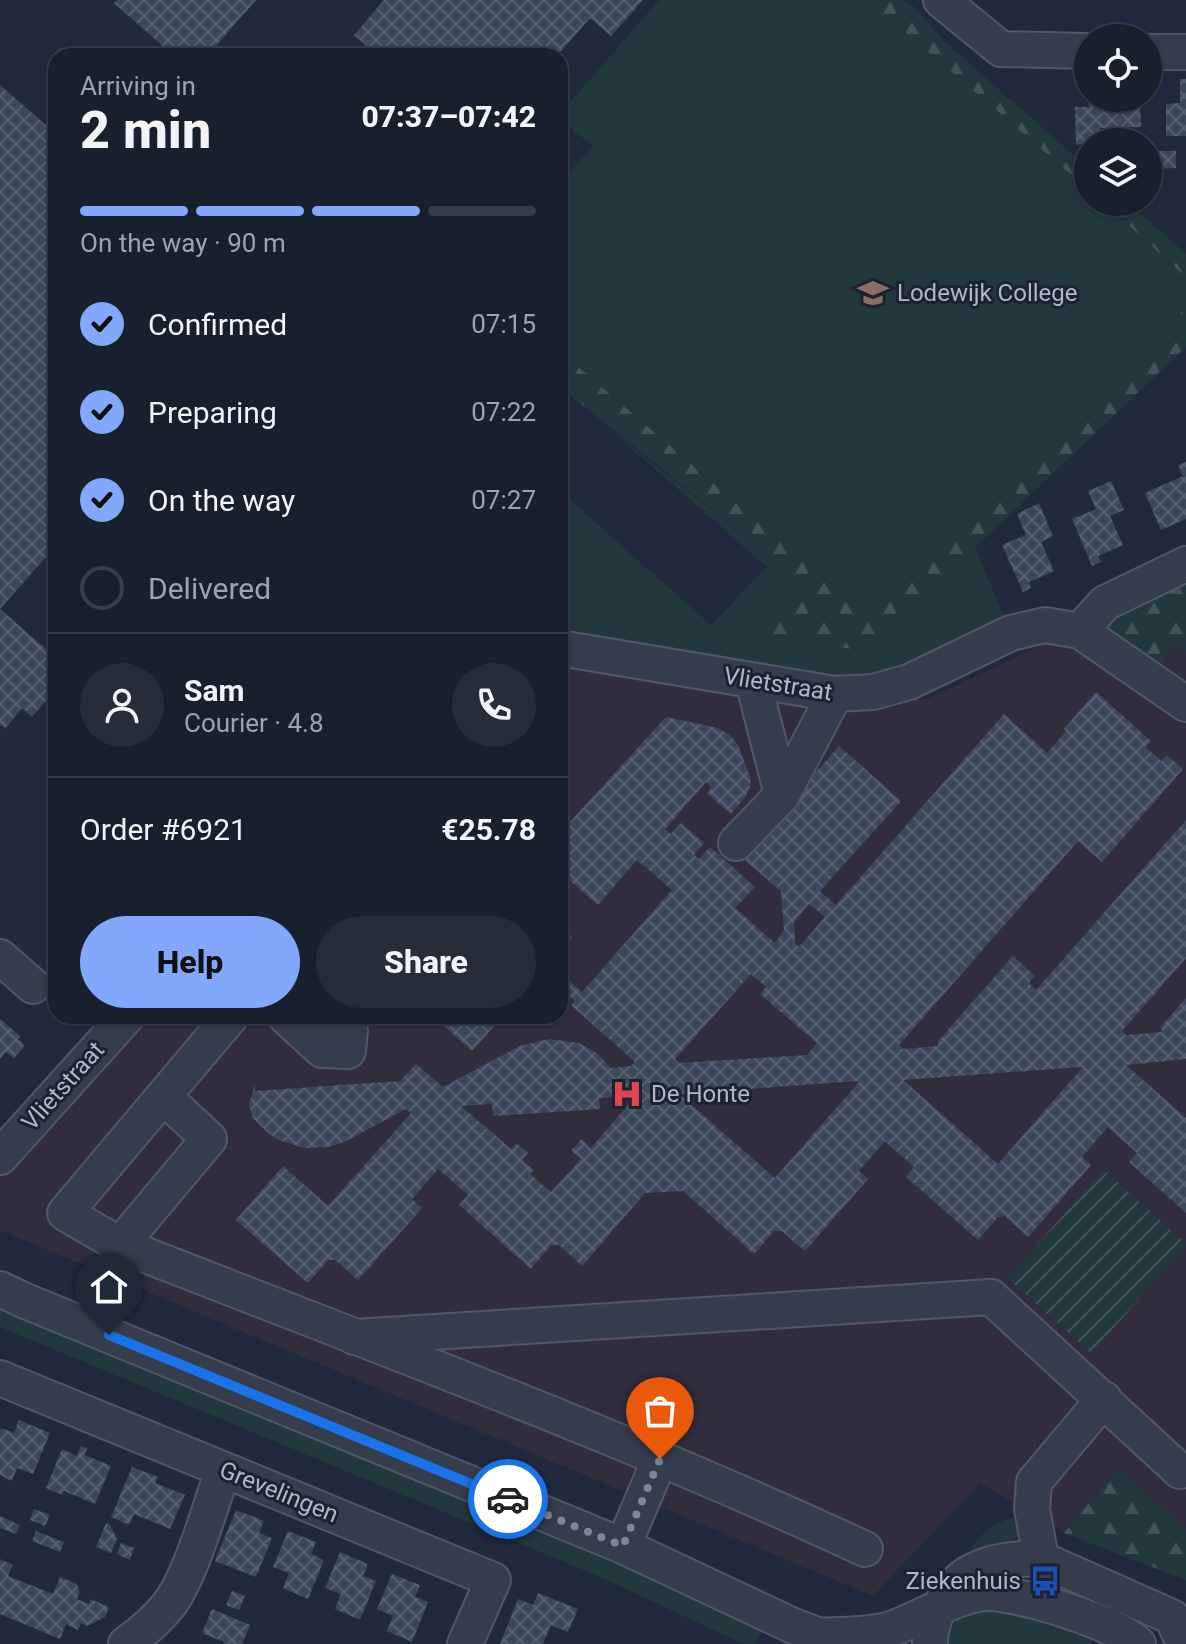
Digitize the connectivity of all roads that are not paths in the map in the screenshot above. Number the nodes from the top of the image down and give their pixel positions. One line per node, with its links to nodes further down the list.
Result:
1 (941, 0): 2 (street)
2 (1074, 51)
3 (1162, 52): 4 (street)
4 (1186, 52)
5 (1186, 564): 6 (street)
6 (1080, 631): 9 (street, Vlietstraat); 10 (street, Vlietstraat)
7 (568, 649): 8 (street, Vlietstraat)
8 (753, 681): 9 (street, Vlietstraat); 11 (street)
9 (835, 694): 11 (street)
10 (1186, 704)
11 (782, 795): 12 (street)
12 (736, 843)
13 (0, 957): 14 (street)
14 (33, 986)
15 (120, 1024): 20 (street, Vlietstraat)
16 (224, 1024): 19 (street)
17 (294, 1024): 18 (street)
18 (343, 1024)
19 (164, 1097): 21 (street); 21 (street)
20 (0, 1157)
21 (120, 1245): 23 (street)
22 (0, 1289): 29 (street)
23 (354, 1337): 25 (street); 26 (street)
24 (0, 1378): 27 (street, Grevelingen)
25 (1104, 1399): 28 (street); 31 (street)
26 (660, 1459): 29 (street); 30 (street)
27 (223, 1470): 35 (street); 36 (street, Grevelingen)
28 (1180, 1471)
29 (623, 1546): 34 (street)
30 (865, 1549)
31 (1041, 1559): 32 (street); 33 (street)
32 (941, 1606): 34 (street); 37 (street); 38 (street)
33 (1181, 1626)
34 (808, 1637)
35 (126, 1644)
36 (465, 1644)
37 (930, 1644)
38 (1138, 1644)

